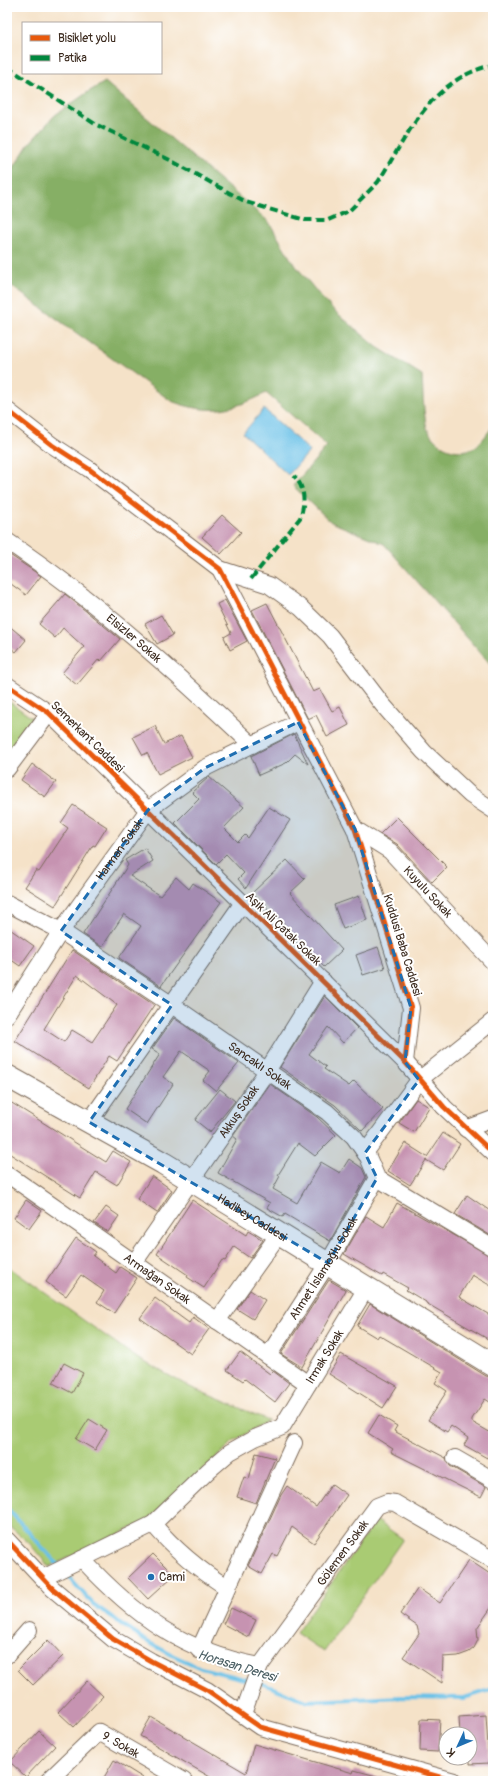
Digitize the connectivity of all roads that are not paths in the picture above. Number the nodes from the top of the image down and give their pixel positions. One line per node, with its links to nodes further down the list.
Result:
1 (7, 410): 3 (street)
2 (7, 541): 7 (street, Elsizler Sokak)
3 (220, 569): 6 (street, Kuddusi Baba Caddesi); 10 (street)
4 (7, 685): 5 (street, Semerkant Caddesi)
5 (49, 712): 8 (street); 9 (street, Semerkant Caddesi)
6 (298, 722): 7 (street, Harman Sokak); 11 (street, Kuddusi Baba Caddesi)
7 (252, 745): 9 (street, Harman Sokak)
8 (7, 769)
9 (148, 810): 13 (street, Aşık Ali Çatak Sokak); 14 (street, Harman Sokak)
10 (493, 810)
11 (355, 829): 15 (street, Kuyulu Sokak); 20 (street, Kuddusi Baba Caddesi)
12 (7, 903): 14 (street, Sancaklı Sokak)
13 (242, 904): 16 (street, Aşık Ali Çatak Sokak); 17 (street)
14 (61, 932): 17 (street, Sancaklı Sokak); 18 (street, Harman Sokak)
15 (493, 962)
16 (323, 981): 20 (street, Aşık Ali Çatak Sokak); 21 (street, Akkuş Sokak)
17 (172, 1005): 21 (street, Sancaklı Sokak); 25 (street)
18 (7, 1015)
19 (493, 1021): 23 (street)
20 (405, 1062): 23 (street)
21 (267, 1071): 27 (street, Sancaklı Sokak); 31 (street, Akkuş Sokak)
22 (7, 1076): 25 (main road, Hadibey Caddesi)
23 (419, 1080): 26 (street); 27 (street)
24 (493, 1119): 26 (street)
25 (89, 1122): 31 (main road, Hadibey Caddesi)
26 (466, 1129): 28 (street)
27 (365, 1153): 30 (street, Sancaklı Sokak)
28 (493, 1153)
29 (7, 1174): 34 (street, Armağan Sokak)
30 (377, 1178): 33 (street); 35 (street, Ahmet İslamoğlu Sokak)
31 (191, 1180): 32 (main road, Hadibey Caddesi); 34 (street, Akkuş Sokak)
32 (279, 1234): 35 (main road, Hadibey Caddesi); 37 (street)
33 (493, 1248)
34 (134, 1263): 37 (street, Armağan Sokak)
35 (328, 1263): 36 (main road, Hadibey Caddesi); 38 (street, Ahmet İslamoğlu Sokak)
36 (367, 1287): 39 (main road, Hadibey Caddesi); 40 (street, Irmak Sokak)
37 (217, 1321): 38 (street, Armağan Sokak)
38 (268, 1356): 40 (street, Armağan Sokak)
39 (493, 1365)
40 (308, 1384): 44 (street, Irmak Sokak)
41 (294, 1443): 49 (street)
42 (455, 1458): 43 (street)
43 (493, 1480)
44 (153, 1524): 46 (street); 49 (street)
45 (7, 1540): 48 (street)
46 (82, 1559): 48 (street); 51 (street)
47 (493, 1560): 53 (street, Gölemen Sokak)
48 (43, 1578): 54 (street)
49 (228, 1588): 51 (street)
50 (29, 1630): 52 (street)
51 (200, 1650): 53 (street)
52 (7, 1654)
53 (260, 1666): 54 (street, Gölemen Sokak)
54 (243, 1714): 57 (street)
55 (48, 1781): 56 (street, 9. Sokak)
56 (184, 1781)
57 (454, 1781)

